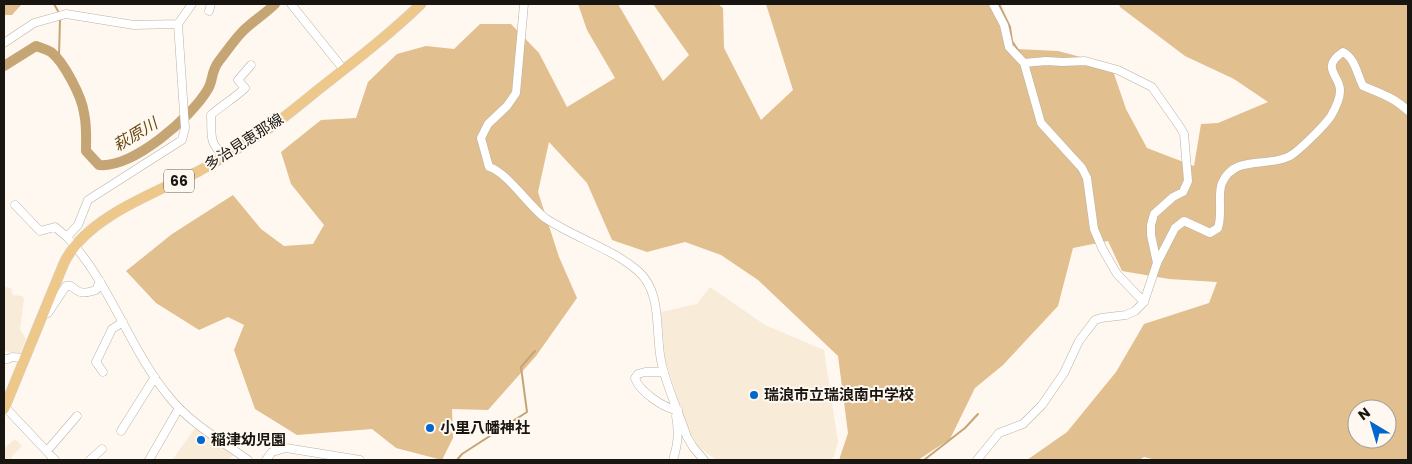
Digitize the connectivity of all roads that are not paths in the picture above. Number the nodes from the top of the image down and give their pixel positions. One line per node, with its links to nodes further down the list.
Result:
1 (192, 4): 6 (street)
2 (291, 4): 10 (street)
3 (421, 4): 10 (main road, 多治見恵那線 / 66)
4 (524, 4): 24 (street)
5 (993, 4): 8 (street)
6 (178, 24): 7 (street); 14 (street)
7 (4, 43)
8 (1024, 63): 16 (street); 18 (street)
9 (251, 65): 12 (street)
10 (344, 70): 12 (main road, 多治見恵那線 / 66)
11 (1408, 111): 16 (street)
12 (225, 156): 15 (main road, 多治見恵那線 / 66)
13 (15, 205): 14 (street)
14 (67, 237): 15 (street)
15 (74, 245): 17 (street); 19 (main road, 多治見恵那線 / 66)
16 (1157, 263): 18 (street)
17 (100, 281): 19 (street); 20 (street)
18 (1144, 302): 41 (street)
19 (43, 314): 21 (main road, 多治見恵那線 / 66)
20 (123, 322): 23 (street); 25 (street)
21 (24, 358): 22 (street); 26 (main road, 多治見恵那線 / 66)
22 (4, 359)
23 (103, 372)
24 (664, 372): 28 (street); 28 (street)
25 (155, 377): 27 (street); 30 (street)
26 (4, 407): 32 (street)
27 (179, 408): 35 (street); 36 (street)
28 (678, 411): 39 (street); 40 (street)
29 (78, 416): 32 (street)
30 (121, 431)
31 (102, 449): 34 (street)
32 (47, 451): 33 (street)
33 (55, 460)
34 (90, 460)
35 (149, 460)
36 (248, 460)
37 (266, 460): 38 (street)
38 (360, 460)
39 (673, 460)
40 (704, 460)
41 (977, 460)

